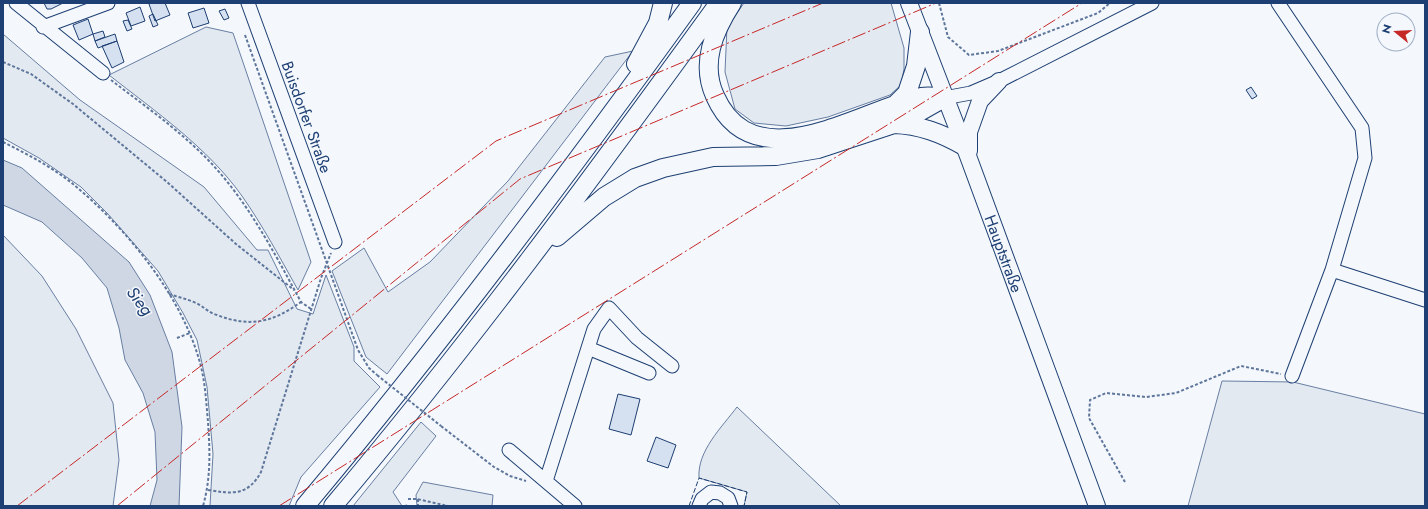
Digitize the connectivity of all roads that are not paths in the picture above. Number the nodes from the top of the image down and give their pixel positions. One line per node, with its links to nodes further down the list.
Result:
1 (16, 3): 11 (street)
2 (108, 3): 11 (street)
3 (248, 3): 20 (street, Buisdorfer Straße)
4 (664, 3): 18 (highway)
5 (692, 3): 18 (highway)
6 (718, 3): 21 (highway)
7 (732, 3): 16 (highway)
8 (909, 3): 12 (main road, Hauptstraße)
9 (1152, 3): 14 (street)
10 (1278, 3): 22 (street)
11 (43, 27): 13 (street)
12 (920, 32): 15 (main road, Hauptstraße); 16 (highway)
13 (103, 74)
14 (999, 81): 15 (street); 19 (main road)
15 (944, 98): 16 (highway); 17 (highway); 19 (main road, Hauptstraße)
16 (896, 104)
17 (894, 124): 19 (highway); 21 (highway)
18 (592, 142): 30 (highway)
19 (966, 151): 35 (main road, Hauptstraße)
20 (335, 242)
21 (528, 261): 31 (highway)
22 (1332, 270): 23 (street); 27 (street)
23 (1425, 300)
24 (588, 348): 25 (street); 26 (street); 29 (street)
25 (672, 366)
26 (649, 373)
27 (1292, 376)
28 (509, 450): 29 (street)
29 (546, 481): 32 (street)
30 (305, 506)
31 (332, 506)
32 (575, 506)
33 (699, 506): 34 (street)
34 (731, 506)
35 (1097, 506)

